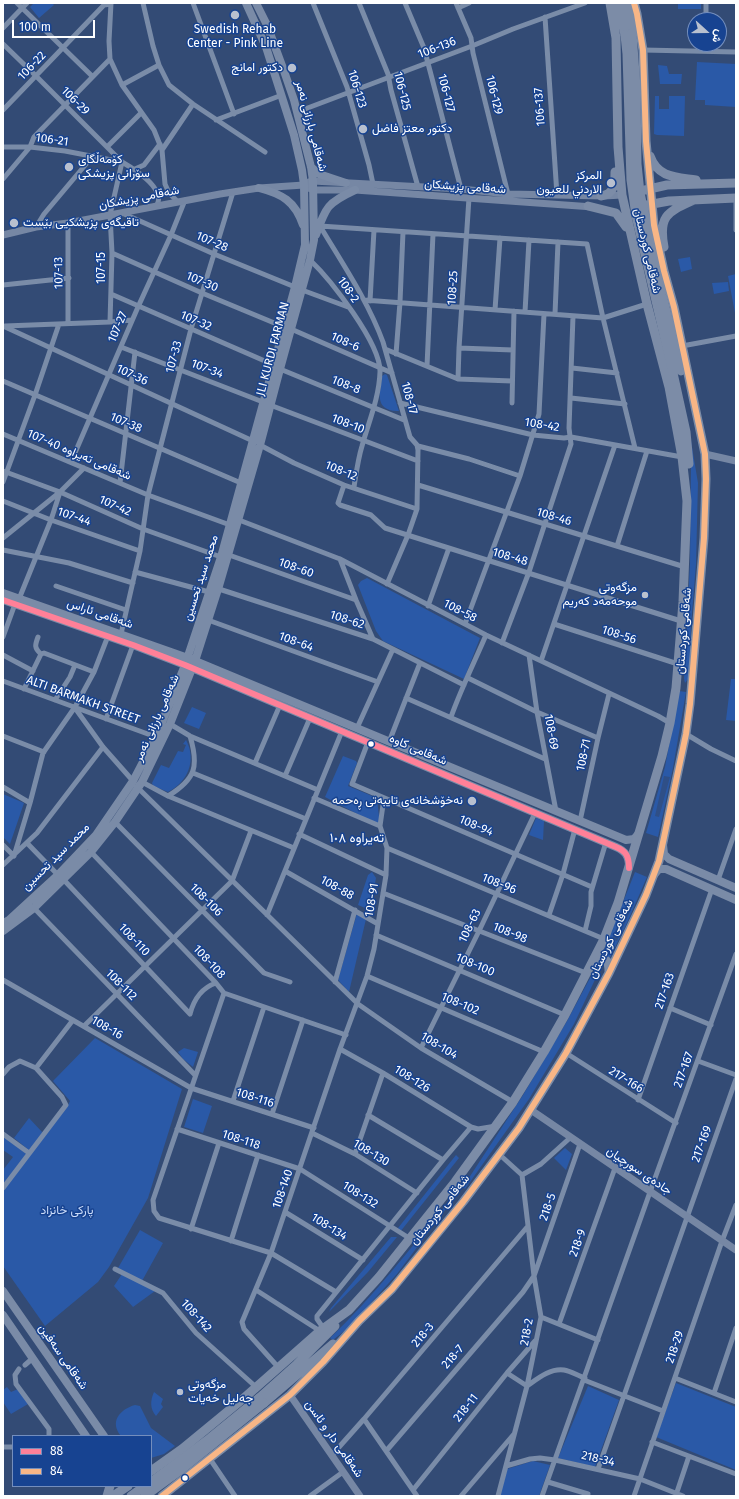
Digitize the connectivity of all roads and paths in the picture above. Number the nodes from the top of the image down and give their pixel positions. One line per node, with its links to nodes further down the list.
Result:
1 (17, 3): 18 (street)
2 (27, 3): 18 (street)
3 (143, 3): 29 (street)
4 (193, 3): 42 (street)
5 (246, 3): 35 (main road, شەقامی بارزانی نەمر)
6 (256, 3): 41 (main road, شەقامی بارزانی نەمر)
7 (313, 3): 34 (street, 106-123)
8 (359, 3): 32 (street, 106-125)
9 (405, 3): 28 (street, 106-127)
10 (469, 3): 17 (street)
11 (585, 3): 19 (street, 106-136)
12 (610, 3): 39 (highway, شەقامی کوردستان)
13 (618, 3): 21 (highway, شەقامی کوردستان)
14 (627, 3): 21 (highway, شەقامی کوردستان)
15 (634, 3): 25 (highway, شەقامی کوردستان)
16 (111, 4): 24 (street, 106-22); 27 (street)
17 (457, 5): 23 (street, 106-129)
18 (22, 8): 20 (street); 24 (street)
19 (545, 17): 23 (street, 106-136); 71 (street, 106-137)
20 (3, 28)
21 (628, 34): 152 (highway, شەقامی کوردستان, bridge)
22 (3, 44): 30 (street, 106-29)
23 (472, 46): 28 (street, 106-136); 70 (street, 106-129)
24 (63, 48): 30 (street, 106-22); 31 (street)
25 (643, 50): 26 (street); 45 (highway, شەقامی کوردستان)
26 (687, 51)
27 (110, 59): 31 (street); 33 (street)
28 (428, 62): 32 (street, 106-136); 66 (street, 106-127)
29 (159, 65): 33 (street); 36 (street)
30 (36, 76): 37 (street, 106-29); 38 (street, 106-22)
31 (92, 76): 37 (street)
32 (389, 78): 34 (street, 106-136); 64 (street, 106-125)
33 (122, 85): 40 (street)
34 (349, 92): 41 (street, 106-136); 61 (street, 106-123)
35 (282, 94): 42 (street); 63 (main road, شەقامی بارزانی نەمر)
36 (193, 104): 43 (street); 49 (street)
37 (66, 106): 47 (street); 48 (street, 106-29)
38 (3, 110)
39 (618, 110): 45 (highway); 53 (highway, شەقامی کوردستان); 73 (highway)
40 (141, 112): 44 (street); 48 (street)
41 (297, 112): 54 (main road, شەقامی بارزانی نەمر)
42 (234, 114): 43 (street)
43 (216, 120): 50 (street)
44 (160, 144): 49 (street); 55 (street)
45 (646, 144): 59 (highway); 72 (highway, شەقامی کوردستان)
46 (3, 147): 47 (street, 106-21)
47 (30, 147): 51 (street, 106-21); 56 (street)
48 (107, 147): 52 (street, 106-29)
49 (162, 150): 79 (street)
50 (266, 152)
51 (92, 157): 52 (street, 106-21); 90 (street)
52 (122, 162): 55 (street, 106-29); 86 (street, 107-15)
53 (619, 164): 72 (highway); 74 (highway, شەقامی کوردستان)
54 (311, 167): 57 (main road, شەقامی بارزانی نەمر); 58 (main road)
55 (135, 169): 82 (street, 106-29)
56 (3, 179)
57 (313, 181): 58 (main road, شەقامی پزیشکان); 63 (main road, شەقامی پزیشکان); 67 (main road, شەقامی بارزانی نەمر)
58 (346, 183): 61 (main road, شەقامی پزیشکان)
59 (716, 183): 60 (highway); 62 (highway)
60 (736, 183)
61 (373, 184): 64 (main road, شەقامی پزیشکان)
62 (680, 184): 72 (highway); 80 (highway)
63 (304, 185): 65 (main road, شەقامی پزیشکان); 67 (main road, شەقامی پزیشکان); 98 (main road, محمد سید تحسین)
64 (418, 187): 66 (main road, شەقامی پزیشکان)
65 (259, 188): 69 (main road, شەقامی پزیشکان); 98 (main road)
66 (461, 189): 70 (main road, شەقامی پزیشکان)
67 (314, 190): 68 (main road, شەقامی پزیشکان); 101 (main road, شەقامی بارزانی نەمر)
68 (355, 190): 75 (main road, شەقامی پزیشکان); 89 (main road)
69 (233, 192): 77 (main road, شەقامی پزیشکان); 106 (street, 107-33)
70 (508, 194): 71 (main road, شەقامی پزیشکان)
71 (557, 195): 73 (main road, شەقامی پزیشکان)
72 (647, 195): 74 (highway); 80 (highway); 81 (highway); 81 (highway); 88 (highway, شەقامی کوردستان)
73 (601, 196): 74 (main road, شەقامی پزیشکان)
74 (618, 196): 81 (highway); 84 (highway, شەقامی کوردستان)
75 (469, 198): 83 (main road, شەقامی پزیشکان); 99 (street, 108-25)
76 (736, 198): 78 (highway); 92 (street)
77 (185, 200): 79 (main road, شەقامی پزیشکان); 97 (street, 107-27)
78 (694, 200): 80 (highway); 123 (highway)
79 (177, 201): 82 (main road, شەقامی پزیشکان)
80 (666, 202)
81 (637, 204): 84 (highway); 88 (highway); 105 (highway)
82 (157, 205): 85 (main road, شەقامی پزیشکان)
83 (588, 206): 84 (main road, شەقامی پزیشکان); 94 (highway)
84 (620, 209): 94 (highway, شەقامی کوردستان)
85 (122, 213): 86 (main road, شەقامی پزیشکان); 97 (street, 107-28)
86 (110, 214): 87 (main road, شەقامی پزیشکان); 104 (street, 107-15)
87 (68, 223): 90 (main road, شەقامی پزیشکان); 110 (street, 107-13)
88 (654, 225): 108 (highway, شەقامی کوردستان)
89 (320, 226): 91 (street); 101 (main road); 115 (street, 108-17)
90 (36, 227): 96 (main road, شەقامی پزیشکان)
91 (374, 230): 93 (street); 116 (street)
92 (736, 230)
93 (403, 232): 95 (street); 117 (street)
94 (630, 232): 105 (highway, شەقامی کوردستان)
95 (432, 234): 99 (street); 119 (street)
96 (3, 235)
97 (171, 235): 106 (street, 107-28); 109 (street, 107-27)
98 (306, 235): 112 (main road, محمد سید تحسین)
99 (466, 236): 100 (street); 122 (street, 108-25)
100 (500, 238): 102 (street); 124 (street)
101 (314, 240): 107 (main road, شەقامی بارزانی نەمر)
102 (529, 240): 103 (street); 126 (street)
103 (558, 242): 128 (street); 130 (street)
104 (112, 252): 109 (street, 107-30); 114 (street, 107-15)
105 (634, 252): 108 (highway); 118 (highway, شەقامی کوردستان)
106 (214, 254): 112 (street, 107-28); 113 (street, 107-33)
107 (310, 260): 112 (main road, JLI KURDI FARMAN); 121 (street, 108-2)
108 (664, 271): 123 (highway, شەقامی کوردستان)
109 (154, 272): 113 (street, 107-30); 120 (street, 107-27)
110 (69, 278): 111 (street); 133 (street, 107-13)
111 (3, 285)
112 (298, 288): 121 (street, 107-28); 136 (main road, محمد سید تحسین)
113 (202, 293): 136 (street, 107-30); 137 (street, 107-33)
114 (112, 294): 120 (street, 107-32); 132 (street, 107-15)
115 (364, 300): 116 (street); 143 (street, 108-17)
116 (370, 301): 117 (street)
117 (400, 302): 119 (street); 146 (street)
118 (647, 304): 130 (street); 183 (highway, شەقامی کوردستان)
119 (430, 305): 122 (street); 147 (street)
120 (138, 307): 131 (street, 107-27); 137 (street, 107-32)
121 (348, 307): 149 (street, 108-2)
122 (462, 307): 124 (street); 142 (street, 108-25)
123 (674, 307): 139 (highway, شەقامی کوردستان)
124 (495, 310): 125 (street)
125 (514, 311): 126 (street); 144 (street)
126 (525, 312): 127 (street)
127 (544, 314): 128 (street); 172 (street)
128 (554, 314): 129 (street)
129 (573, 316): 130 (street); 150 (street)
130 (603, 318): 154 (street)
131 (132, 320): 132 (street); 140 (street, 107-27)
132 (110, 322): 133 (street)
133 (68, 323): 134 (street)
134 (59, 324): 135 (street); 141 (street)
135 (3, 325): 141 (street, 107-36)
136 (288, 328): 148 (main road, محمد سید تحسین); 149 (street, 108-6)
137 (191, 329): 148 (street, 107-32); 151 (street, 107-33)
138 (736, 336): 139 (street)
139 (682, 346): 182 (highway, شەقامی کوردستان)
140 (121, 347): 145 (street, 107-34); 155 (street, 107-27)
141 (52, 348): 155 (street, 107-36); 160 (street)
142 (459, 348): 144 (street); 156 (street, 108-25)
143 (385, 349): 146 (street); 153 (street, 108-17)
144 (513, 350): 158 (street)
145 (135, 352): 151 (street, 107-34); 159 (street)
146 (396, 354): 147 (street)
147 (427, 366): 156 (street)
148 (277, 367): 162 (main road, محمد سید تحسین); 167 (street, 108-8)
149 (380, 368): 153 (street, 108-6); 167 (street)
150 (572, 368): 154 (street); 161 (street)
151 (181, 370): 162 (street, 107-34); 166 (street, 107-33)
152 (677, 372): 197 (highway, شەقامی کوردستان); 200 (highway, شەقامی کوردستان)
153 (392, 373): 163 (street, 108-17)
154 (617, 373): 165 (street)
155 (108, 375): 159 (street, 107-36); 168 (street, 107-27)
156 (458, 379): 158 (street)
157 (3, 381): 160 (street, 107-38)
158 (512, 381): 164 (street)
159 (132, 386): 166 (street, 107-36); 171 (street)
160 (35, 395): 168 (street, 107-38); 174 (street)
161 (571, 398): 165 (street); 173 (street)
162 (267, 403): 175 (street, 108-10); 176 (main road, محمد سید تحسین)
163 (400, 403): 169 (street, 108-17); 172 (street, 108-42)
164 (512, 403)
165 (625, 404): 180 (street)
166 (172, 405): 176 (street, 107-36); 179 (street, 107-33)
167 (374, 408): 169 (street, 108-8); 175 (street)
168 (89, 418): 171 (street, 107-38); 186 (street, 107-27)
169 (404, 420): 178 (street, 108-17)
170 (3, 434): 174 (street, شه‌قامی ته‌یراوه‌ 40-107)
171 (126, 434): 179 (street, 107-38); 191 (street)
172 (533, 435): 173 (street, 108-42); 189 (street)
173 (571, 437): 177 (street, 108-42); 206 (street)
174 (19, 440): 186 (street, شه‌قامی ته‌یراوه‌ 40-107); 188 (street)
175 (364, 441): 184 (street, 108-10); 195 (street)
176 (256, 443): 192 (main road, محمد سید تحسین); 193 (street, 108-12); 205 (main road, شەقامی بارزانی نەمر)
177 (616, 444): 180 (street, 108-42); 210 (street)
178 (418, 446): 184 (street); 189 (street)
179 (160, 448): 192 (street, 107-38); 198 (street, 107-33)
180 (635, 448): 181 (street, 108-42)
181 (648, 450): 183 (street, 108-42); 212 (street)
182 (705, 454): 185 (main road); 197 (highway, شەقامی کوردستان)
183 (682, 457): 200 (highway, شەقامی کوردستان)
184 (418, 461): 194 (street)
185 (736, 461)
186 (71, 462): 187 (street, شه‌قامی ته‌یراوه‌ 40-107)
187 (84, 468): 191 (street, شه‌قامی ته‌یراوه‌ 40-107); 196 (street)
188 (5, 472): 190 (street); 196 (street, 107-42)
189 (520, 476): 202 (street)
190 (3, 482)
191 (120, 483): 198 (street, شه‌قامی ته‌یراوه‌ 40-107)
192 (241, 483): 207 (main road, محمد سید تحسین)
193 (344, 485): 195 (street, 108-12); 209 (street, 108-48)
194 (418, 485): 201 (street); 202 (street, 108-46)
195 (354, 488): 201 (street, 108-12)
196 (60, 492): 203 (street); 204 (street); 208 (street, 107-42)
197 (705, 494): 264 (highway, شەقامی کوردستان)
198 (148, 495): 207 (street, شه‌قامی ته‌یراوه‌ 40-107); 208 (street, 107-33)
199 (3, 501): 203 (street, 107-44)
200 (687, 501): 220 (highway, شەقامی کوردستان)
201 (417, 509): 209 (street)
202 (505, 512): 206 (street, 108-46); 219 (street)
203 (34, 513): 204 (street, 107-44); 211 (street)
204 (51, 520): 215 (street, 107-44); 216 (street)
205 (239, 520): 217 (main road, شەقامی بارزانی نەمر); 218 (street, 108-58)
206 (546, 524): 210 (street, 108-46); 222 (street)
207 (230, 525): 217 (main road, محمد سید تحسین)
208 (142, 529): 215 (street, 107-33); 217 (street, 107-42)
209 (408, 535): 213 (street, 108-48); 224 (street)
210 (584, 536): 212 (street, 108-46); 225 (street)
211 (3, 538)
212 (617, 546): 220 (street, 108-46)
213 (449, 548): 219 (street, 108-48); 233 (street)
214 (3, 550): 216 (street)
215 (140, 551): 221 (street, 107-33)
216 (36, 556): 223 (street); 232 (street)
217 (225, 556): 227 (main road, شەقامی بارزانی نەمر); 228 (main road, محمد سید تحسین); 231 (street, 108-60)
218 (340, 559): 224 (street, 108-58); 231 (street)
219 (488, 561): 222 (street, 108-48); 237 (street)
220 (685, 567): 236 (highway, شەقامی کوردستان)
221 (135, 572): 223 (street, 107-33); 228 (street)
222 (529, 572): 225 (street, 108-48); 245 (street)
223 (133, 583): 234 (street, 107-33)
224 (387, 584): 233 (street, 108-58)
225 (568, 584): 236 (street, 108-48); 238 (street)
226 (56, 586): 234 (street)
227 (219, 589): 235 (main road, شەقامی بارزانی نەمر); 244 (street, 108-62)
228 (209, 592): 252 (main road, محمد سید تحسین)
229 (3, 593): 232 (main road, شەقامی ئاراس)
230 (3, 600): 232 (main road, شەقامی ئاراس)
231 (356, 600): 244 (street)
232 (17, 601): 239 (main road, شەقامی ئاراس); 241 (main road, شەقامی ئاراس); 242 (street)
233 (428, 606): 237 (street, 108-58)
234 (126, 610): 239 (street, 107-33)
235 (208, 620): 252 (main road, شەقامی بارزانی نەمر); 260 (street, 108-64)
236 (681, 621): 254 (highway, شەقامی کوردستان)
237 (465, 624): 240 (street, 108-58)
238 (554, 624): 251 (street); 254 (street, 108-56)
239 (121, 634): 252 (main road, شەقامی ئاراس)
240 (486, 635): 245 (street, 108-58); 258 (street)
241 (108, 636): 246 (main road, شەقامی ئاراس); 257 (street)
242 (3, 637)
243 (38, 637): 248 (street)
244 (373, 640): 247 (street, 108-62)
245 (502, 643): 250 (street, 108-58)
246 (133, 645): 252 (main road, شەقامی ئاراس); 274 (street)
247 (393, 649): 253 (street, 108-62); 260 (street)
248 (41, 654): 255 (street); 256 (street)
249 (3, 655): 256 (street)
250 (529, 655): 251 (street, 108-58); 271 (street, 108-69)
251 (541, 661): 265 (street, 108-58)
252 (190, 663): 268 (main road, شەقامی کاوە); 269 (main road, شەقامی کاوە); 276 (main road, شەقامی بارزانی نەمر); 282 (main road, محمد سید تحسین)
253 (420, 663): 261 (street, 108-62); 266 (street)
254 (678, 664): 262 (highway, شەقامی کوردستان)
255 (75, 665): 257 (street); 267 (street)
256 (33, 671): 263 (street)
257 (94, 672): 270 (street)
258 (468, 678): 261 (street); 271 (street)
259 (3, 681): 263 (street, ALTI BARMAKH STREET)
260 (378, 682): 277 (street)
261 (464, 685): 272 (street)
262 (676, 688): 264 (highway); 275 (highway, شەقامی کوردستان)
263 (24, 689): 267 (street, ALTI BARMAKH STREET)
264 (691, 689): 279 (highway, شەقامی کوردستان)
265 (609, 694): 275 (street, 108-58); 283 (street, 108-71)
266 (406, 698): 272 (street); 285 (street)
267 (55, 700): 270 (street, ALTI BARMAKH STREET)
268 (280, 705): 269 (main road, شەقامی کاوە); 290 (street)
269 (290, 705): 273 (main road, شەقامی کاوە); 277 (main road, شەقامی کاوە)
270 (75, 707): 274 (street, ALTI BARMAKH STREET); 286 (street, 108-104); 287 (street)
271 (537, 712): 283 (street); 288 (street, 108-69)
272 (451, 717): 288 (street)
273 (310, 718): 278 (main road, شەقامی کاوە); 292 (street)
274 (106, 719): 282 (street, ALTI BARMAKH STREET)
275 (670, 723): 309 (highway, شەقامی کوردستان)
276 (170, 724): 281 (street); 293 (main road, شەقامی بارزانی نەمر)
277 (357, 728): 285 (main road, شەقامی کاوە)
278 (342, 731): 284 (main road, شەقامی کاوە); 295 (street)
279 (686, 734): 289 (street); 315 (highway, شەقامی کوردستان)
280 (3, 736): 287 (street)
281 (190, 736): 290 (street); 291 (street)
282 (156, 737): 293 (main road, محمد سید تحسین)
283 (598, 738): 303 (street, 108-71)
284 (368, 742): 298 (street, 108-94); 301 (main road, شەقامی کاوە)
285 (389, 742): 300 (main road, شەقامی کاوە)
286 (103, 747): 293 (street, 108-104); 313 (street)
287 (44, 752): 299 (street)
288 (545, 759): 300 (street, 108-69)
289 (736, 760)
290 (255, 763): 292 (street)
291 (193, 773): 296 (street); 302 (street)
292 (285, 776): 295 (street)
293 (138, 783): 296 (street); 304 (main road, شەقامی بارزانی نەمر); 330 (main road, محمد سید تحسین); 332 (street, 108-104)
294 (3, 787): 299 (street)
295 (318, 790): 297 (street)
296 (168, 796): 308 (street)
297 (314, 798): 302 (street); 305 (street)
298 (384, 798): 305 (street, 108-91); 320 (street, 108-94)
299 (30, 803): 321 (street)
300 (556, 811): 303 (main road, شەقامی کاوە)
301 (535, 813): 306 (main road, شەقامی کاوە); 320 (street, 108-63)
302 (306, 819): 310 (street)
303 (580, 821): 311 (main road, شەقامی کاوە)
304 (115, 822): 319 (main road, شەقامی بارزانی نەمر); 340 (street, 108-106)
305 (380, 826): 318 (street, 108-91)
306 (575, 829): 312 (main road, شەقامی کاوە); 327 (street)
307 (736, 829): 331 (street)
308 (251, 831): 317 (street); 332 (street)
309 (640, 833): 311 (main road); 324 (highway, شەقامی کوردستان)
310 (299, 834): 317 (street); 328 (street)
311 (623, 839): 316 (main road)
312 (606, 842): 316 (main road, شەقامی کاوە); 333 (street)
313 (27, 843): 321 (street); 330 (street, 108-110)
314 (3, 845): 321 (street)
315 (663, 845): 322 (main road); 329 (highway, شەقامی کوردستان)
316 (616, 847): 324 (main road, شەقامی کاوە)
317 (294, 848): 325 (street)
318 (387, 848): 328 (street, 108-91); 337 (street, 108-96)
319 (91, 852): 330 (main road, شەقامی بارزانی نەمر); 350 (street, 108-108)
320 (515, 854): 327 (street, 108-94); 337 (street, 108-63)
321 (14, 856): 323 (street)
322 (674, 862): 326 (main road); 331 (main road)
323 (3, 865)
324 (629, 868): 351 (highway, شەقامی کوردستان)
325 (284, 871): 341 (street, 108-88); 342 (street)
326 (672, 871): 329 (main road); 335 (main road)
327 (563, 874): 333 (street, 108-94); 343 (street)
328 (386, 875): 336 (street, 108-91)
329 (654, 876): 357 (highway, شەقامی کوردستان)
330 (61, 877): 339 (main road, شەقامی بارزانی نەمر); 344 (main road, محمد سید تحسین); 354 (street, 108-110)
331 (718, 880): 334 (main road)
332 (232, 881): 340 (street); 342 (street, 108-104)
333 (592, 887): 348 (street)
334 (736, 888)
335 (712, 889): 338 (main road); 368 (street, 217-163)
336 (383, 893): 345 (street, 108-91); 347 (street, 108-98)
337 (497, 894): 343 (street, 108-96); 347 (street, 108-63)
338 (736, 900)
339 (34, 908): 346 (main road, شەقامی بارزانی نەمر); 364 (street, 108-112)
340 (202, 910): 350 (street); 360 (street, 108-106)
341 (356, 910): 345 (street, 108-88); 361 (street)
342 (267, 915): 361 (street, 108-104)
343 (549, 915): 348 (street, 108-96)
344 (3, 923)
345 (378, 924): 349 (street, 108-91)
346 (3, 931)
347 (479, 931): 355 (street, 108-63); 356 (street, 108-98)
348 (585, 931): 351 (street, 108-96)
349 (376, 935): 355 (street, 108-100); 358 (street, 108-91)
350 (173, 938): 354 (street); 362 (street, 108-108)
351 (604, 939): 353 (highway, شەقامی کوردستان)
352 (736, 954): 372 (street, 217-167)
353 (592, 963): 356 (highway, شەقامی کوردستان); 357 (highway)
354 (144, 967): 362 (street, 108-110); 364 (street)
355 (460, 970): 367 (street, 108-63); 369 (street, 108-100)
356 (586, 973): 369 (highway, شەقامی کوردستان)
357 (609, 973): 378 (highway, شەقامی کوردستان)
358 (367, 976): 365 (street, 108-91); 367 (street, 108-102)
359 (3, 980): 370 (street, 108-16)
360 (290, 982)
361 (335, 982): 365 (street, 108-104)
362 (216, 983): 363 (street, 108-108)
363 (224, 993): 366 (street, 108-108); 383 (street)
364 (117, 994): 373 (street); 383 (street, 108-112)
365 (358, 1004): 374 (street, 108-140); 375 (street, 108-104)
366 (264, 1007): 371 (street, 108-108); 388 (street)
367 (442, 1007): 375 (street, 108-63); 377 (street, 108-102)
368 (670, 1008): 372 (street); 387 (street, 217-163)
369 (565, 1015): 377 (highway, شەقامی کوردستان)
370 (73, 1020): 373 (street, 108-16); 380 (street)
371 (303, 1020): 374 (street, 108-108); 391 (street)
372 (711, 1025): 379 (street, 217-167)
373 (84, 1026): 386 (street, 108-16)
374 (346, 1035): 376 (street, 108-140)
375 (421, 1048): 389 (street, 108-104)
376 (340, 1049): 381 (street, 108-126); 397 (street, 108-140)
377 (544, 1052): 389 (highway, شەقامی کوردستان)
378 (566, 1053): 387 (street, 217-166); 390 (highway, شەقامی کوردستان)
379 (698, 1061): 384 (street); 393 (street, 217-167)
380 (36, 1068): 382 (street); 402 (street)
381 (383, 1073): 392 (street); 395 (street, 108-126)
382 (3, 1074)
383 (195, 1075): 386 (street)
384 (736, 1075)
385 (736, 1079): 415 (street, 217-169)
386 (191, 1088): 388 (street, 108-116); 396 (street)
387 (638, 1100): 393 (street, 217-166)
388 (233, 1102): 391 (street, 108-116)
389 (513, 1102): 394 (highway, شەقامی کوردستان)
390 (531, 1110): 399 (main road, جادەی سورچیان); 405 (highway, شەقامی کوردستان)
391 (272, 1114): 397 (street, 108-116)
392 (368, 1115): 403 (street); 406 (street)
393 (676, 1123): 411 (street, 217-167)
394 (496, 1126): 395 (street); 419 (highway, شەقامی کوردستان)
395 (471, 1128): 406 (street)
396 (177, 1129): 400 (street, 108-118); 418 (street)
397 (313, 1130): 403 (street, 108-130); 408 (street, 108-140)
398 (3, 1134): 402 (street)
399 (571, 1138): 401 (main road, جادەی سورچیان); 409 (street)
400 (219, 1143): 404 (street, 108-118); 418 (street)
401 (580, 1144): 407 (main road, جادەی سورچیان); 426 (street, 218-5)
402 (29, 1153): 410 (street)
403 (355, 1154): 412 (street, 108-130)
404 (258, 1155): 408 (street, 108-118); 420 (street)
405 (500, 1155): 409 (street); 433 (highway, شەقامی کوردستان)
406 (443, 1160): 412 (street)
407 (615, 1168): 411 (main road, جادەی سورچیان); 434 (street, 218-9)
408 (300, 1169): 414 (street, 108-140); 416 (street, 108-132)
409 (522, 1175): 417 (street, 218-2)
410 (3, 1188)
411 (650, 1192): 415 (main road, جادەی سورچیان); 438 (street, 217-167)
412 (417, 1193): 416 (street)
413 (736, 1205): 421 (street, 218-29)
414 (285, 1212): 423 (street, 108-140); 424 (street, 108-134)
415 (688, 1217): 421 (main road, جادەی سورچیان); 450 (street, 217-169)
416 (391, 1226): 419 (street, 108-132); 424 (street)
417 (528, 1226): 426 (street, 218-2); 455 (street, 218-3)
418 (191, 1229): 420 (street)
419 (409, 1238): 430 (highway, شەقامی کوردستان)
420 (231, 1241): 423 (street)
421 (722, 1241): 422 (main road, جادەی سورچیان); 444 (street, 218-29)
422 (736, 1250)
423 (271, 1253): 427 (street, 108-140); 429 (street)
424 (363, 1260): 429 (street)
425 (115, 1269): 447 (street, 108-142)
426 (534, 1276): 432 (street, 218-2); 462 (street, 218-7)
427 (256, 1290): 436 (street); 441 (street, 108-140)
428 (3, 1291): 459 (main road, شەقامی سەفین)
429 (336, 1292): 436 (street)
430 (349, 1310): 436 (highway, شەقامی کوردستان); 452 (highway, شەقامی کوردستان)
431 (3, 1315): 439 (main road)
432 (541, 1317): 434 (street); 437 (street, 218-2)
433 (359, 1321): 449 (highway, شەقامی کوردستان); 452 (highway, شەقامی کوردستان)
434 (559, 1324): 438 (street)
435 (736, 1328): 448 (street)
436 (322, 1330): 441 (highway, شەقامی کوردستان)
437 (536, 1340): 443 (street, 218-11); 446 (street, 218-2)
438 (598, 1340): 445 (street, 217-167)
439 (33, 1358): 440 (street); 458 (main road)
440 (25, 1365)
441 (278, 1367): 447 (highway, شەقامی کوردستان)
442 (19, 1369): 457 (street)
443 (507, 1373): 446 (street); 480 (street, 218-11)
444 (675, 1378): 448 (street); 454 (street, 218-29)
445 (585, 1379): 446 (street); 450 (street); 466 (street, 217-167)
446 (527, 1386): 456 (street, 218-2)
447 (256, 1387): 451 (highway, شەقامی کوردستان)
448 (714, 1393): 453 (street)
449 (290, 1395): 463 (main road, شەقامی دار و ئاسن); 465 (highway, شەقامی کوردستان)
450 (624, 1396): 454 (street); 470 (street, 217-169)
451 (244, 1398): 461 (highway, شەقامی کوردستان); 465 (highway)
452 (262, 1400): 475 (highway, شەقامی کوردستان, bridge); 484 (highway, شەقامی کوردستان, bridge)
453 (736, 1402)
454 (663, 1411): 460 (street, 218-29)
455 (364, 1419): 462 (street); 463 (street, 218-3)
456 (515, 1433): 468 (street, 218-2); 491 (street)
457 (49, 1435)
458 (85, 1435)
459 (103, 1435)
460 (652, 1442): 464 (street); 474 (street, 218-29)
461 (182, 1449): 467 (highway); 471 (highway, شەقامی کوردستان)
462 (387, 1450): 480 (street)
463 (332, 1456): 472 (main road, شەقامی دار و ئاسن)
464 (689, 1456): 473 (street); 481 (street)
465 (210, 1459): 469 (highway, شەقامی کوردستان); 487 (street)
466 (555, 1460): 468 (street, 218-34); 470 (street, 218-34); 476 (street, 217-167)
467 (152, 1465)
468 (506, 1466): 492 (street, 218-2)
469 (199, 1468): 485 (highway, شەقامی کوردستان); 486 (highway)
470 (598, 1469): 474 (street, 218-34)
471 (152, 1470)
472 (343, 1472): 488 (street); 489 (main road, شەقامی دار و ئاسن)
473 (736, 1474)
474 (640, 1479): 481 (street, 218-34); 495 (street, 218-29)
475 (152, 1481)
476 (548, 1482): 493 (street, 217-167); 494 (street)
477 (138, 1487): 484 (highway)
478 (144, 1487): 483 (highway, bridge)
479 (125, 1489): 482 (highway)
480 (413, 1490): 490 (street)
481 (676, 1495): 496 (street, 218-34)
482 (113, 1496)
483 (131, 1496)
484 (145, 1496)
485 (162, 1496)
486 (170, 1496)
487 (235, 1496)
488 (310, 1496)
489 (360, 1496)
490 (417, 1496)
491 (461, 1496)
492 (498, 1496)
493 (542, 1496)
494 (587, 1496)
495 (634, 1496)
496 (683, 1496)

